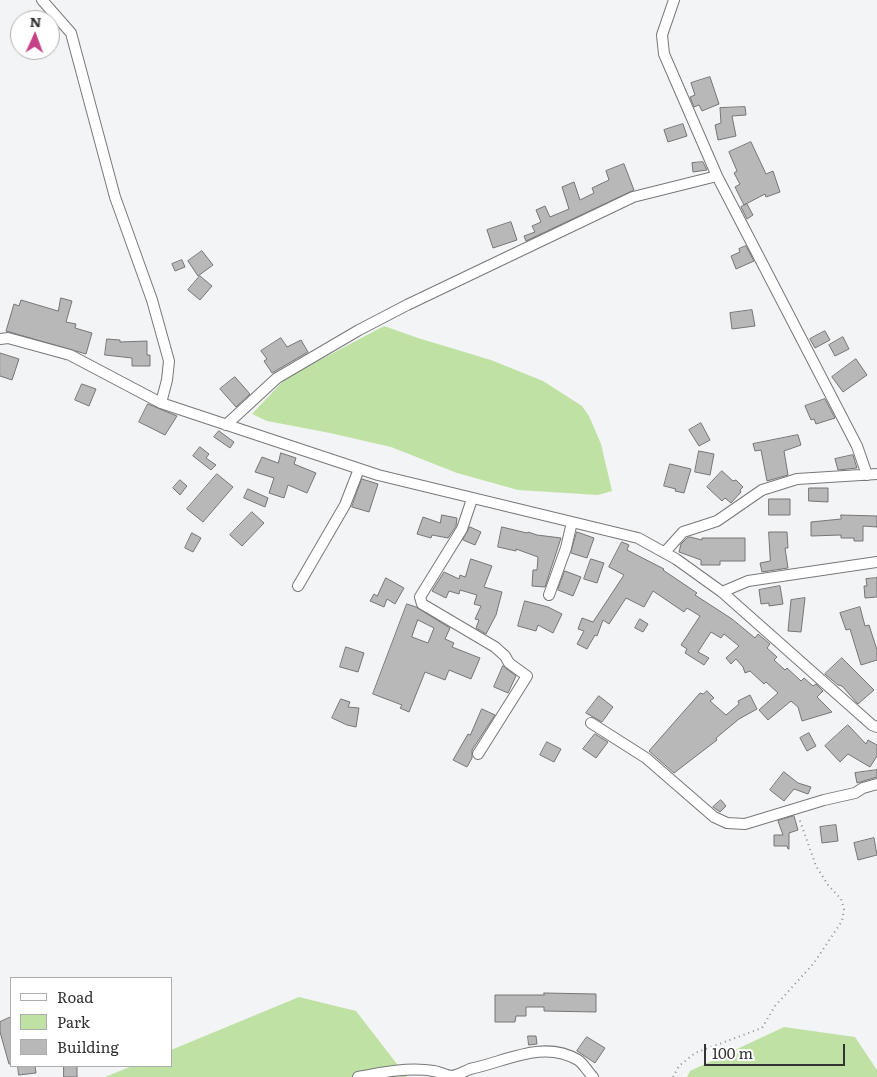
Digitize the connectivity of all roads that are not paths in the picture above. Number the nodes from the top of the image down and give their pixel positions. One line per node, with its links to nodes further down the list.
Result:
1 (42, 0): 5 (street)
2 (674, 0): 3 (street)
3 (717, 176): 6 (street); 8 (street)
4 (0, 339): 5 (street)
5 (161, 403): 6 (street)
6 (226, 425): 7 (street)
7 (359, 469): 9 (street); 13 (street)
8 (872, 475): 11 (street)
9 (472, 498): 10 (street); 18 (street)
10 (572, 522): 11 (street); 15 (street)
11 (664, 552): 14 (street)
12 (877, 562): 14 (street)
13 (298, 586)
14 (722, 592): 17 (street)
15 (549, 595)
16 (591, 723): 19 (street)
17 (877, 727)
18 (478, 754)
19 (877, 784)
20 (358, 1077): 21 (street)
21 (593, 1077)

